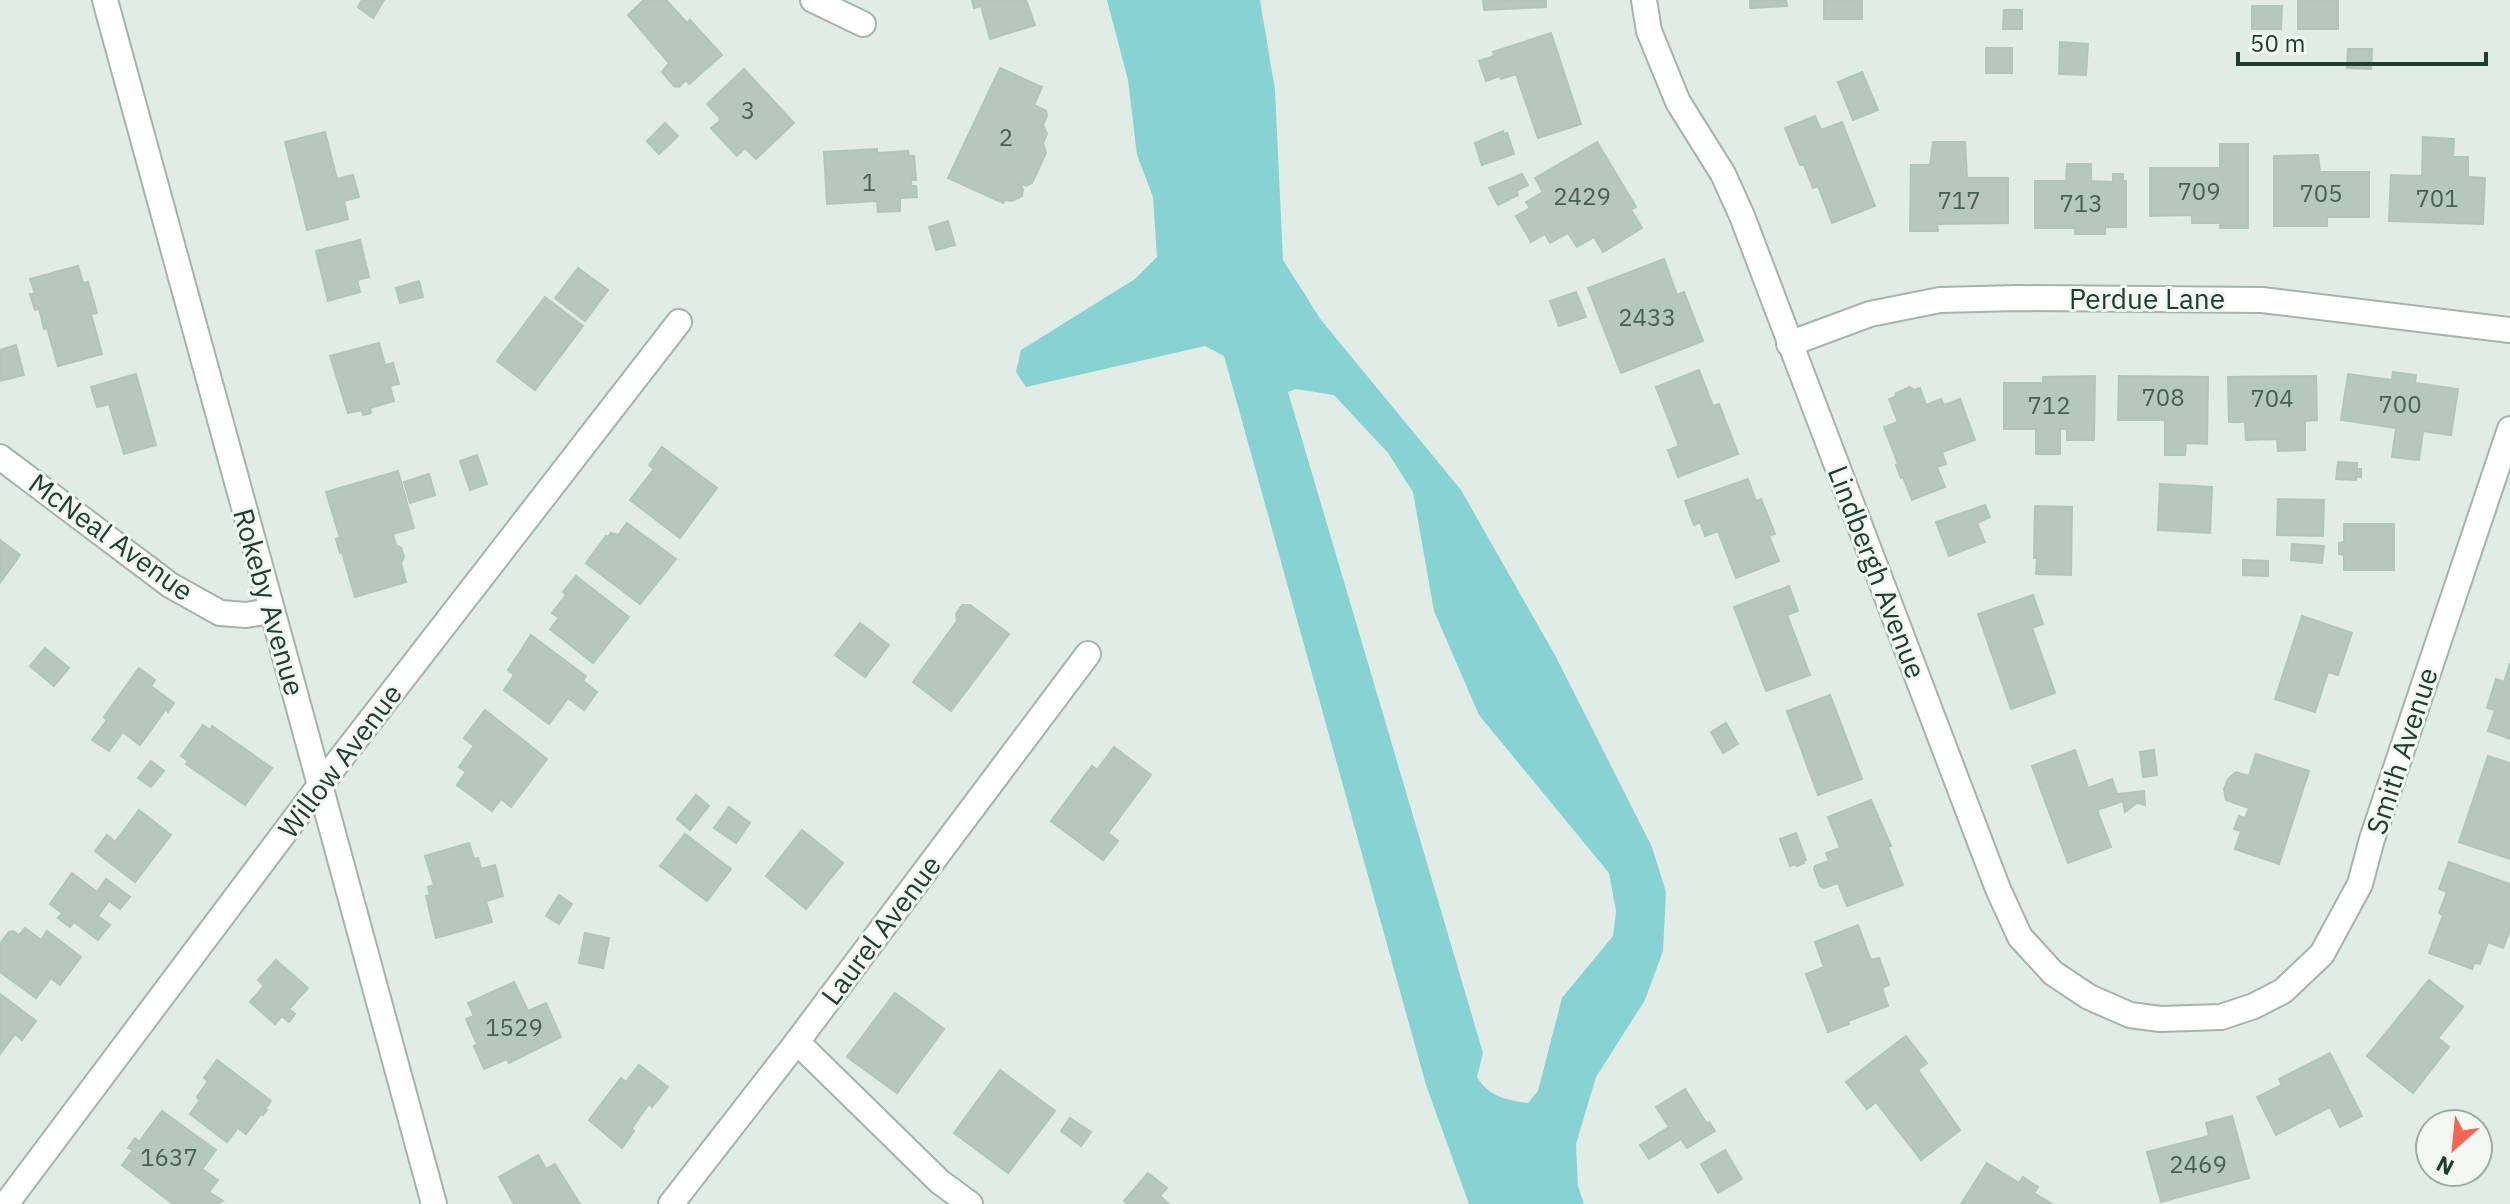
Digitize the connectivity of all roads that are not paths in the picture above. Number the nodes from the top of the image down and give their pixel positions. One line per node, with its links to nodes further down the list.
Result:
1 (105, 0): 10 (street, Rokeby Avenue)
2 (813, 0): 4 (street)
3 (1644, 0): 7 (street, Lindbergh Avenue)
4 (863, 24)
5 (679, 322): 12 (street, Willow Avenue)
6 (2510, 330): 7 (street, Perdue Lane)
7 (1789, 344): 13 (street, Lindbergh Avenue)
8 (2510, 429): 13 (street, Smith Avenue)
9 (0, 457): 10 (street, McNeal Avenue)
10 (271, 611): 12 (street, Rokeby Avenue)
11 (1088, 654): 14 (street, Laurel Avenue)
12 (321, 784): 15 (street, Willow Avenue); 16 (street, Rokeby Avenue)
13 (2221, 1017)
14 (797, 1042): 17 (street, Laurel Avenue); 18 (street)
15 (6, 1204)
16 (434, 1204)
17 (671, 1204)
18 (970, 1204)

